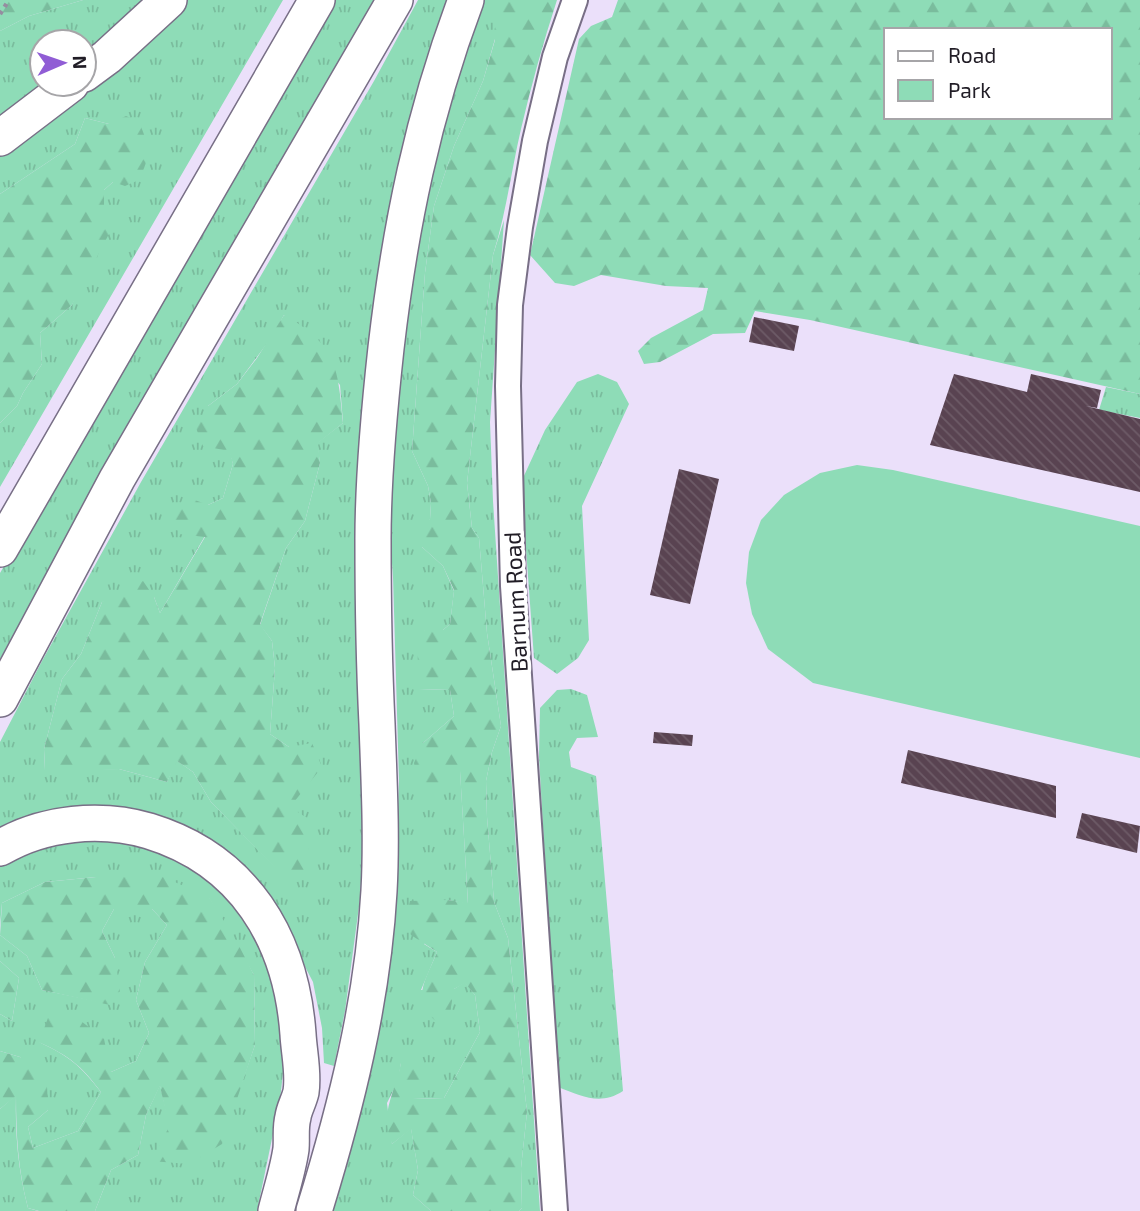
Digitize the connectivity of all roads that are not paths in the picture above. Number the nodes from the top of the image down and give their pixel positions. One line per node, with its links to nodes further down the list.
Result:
1 (169, 0): 6 (highway)
2 (317, 0): 9 (highway)
3 (395, 0): 10 (highway)
4 (466, 0): 13 (highway)
5 (575, 0): 14 (street, Barnum Road)
6 (98, 64)
7 (53, 98): 8 (highway)
8 (0, 138)
9 (0, 549)
10 (0, 699)
11 (0, 848): 12 (highway)
12 (276, 1211)
13 (314, 1211)
14 (555, 1211)

